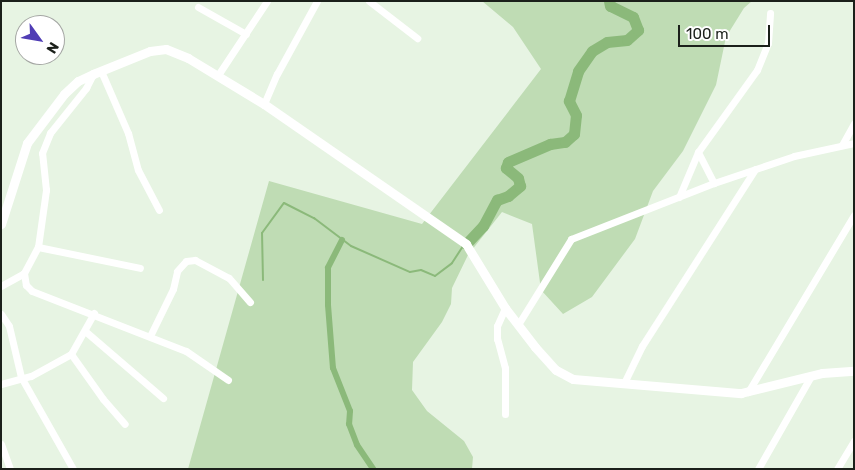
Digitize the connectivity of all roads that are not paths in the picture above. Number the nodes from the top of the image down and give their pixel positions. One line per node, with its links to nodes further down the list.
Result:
1 (267, 1): 6 (street)
2 (317, 1): 10 (street)
3 (369, 1): 7 (street)
4 (198, 6): 6 (street)
5 (770, 13): 14 (street)
6 (246, 34): 9 (street)
7 (416, 38)
8 (97, 73): 9 (main road); 18 (street); 20 (main road); 21 (street)
9 (218, 75): 10 (main road)
10 (264, 104): 26 (main road)
11 (854, 123): 13 (street)
12 (854, 143): 13 (street)
13 (842, 145): 15 (street)
14 (698, 152): 16 (street); 17 (street)
15 (755, 169): 16 (street); 37 (street)
16 (714, 183): 17 (street)
17 (679, 196): 29 (street)
18 (159, 210)
19 (854, 215): 39 (street)
20 (1, 224)
21 (38, 247): 22 (street); 23 (street)
22 (140, 268)
23 (24, 273): 24 (street); 27 (street)
24 (1, 286)
25 (250, 302): 31 (street)
26 (505, 308): 29 (main road); 41 (street)
27 (94, 313): 30 (street); 31 (street)
28 (1, 314): 35 (street)
29 (519, 323): 37 (main road)
30 (86, 330): 32 (street); 40 (street)
31 (150, 336): 36 (street)
32 (71, 354): 35 (street); 42 (street)
33 (854, 371): 34 (main road)
34 (811, 376): 39 (main road); 47 (street)
35 (21, 377): 38 (street); 46 (street)
36 (228, 380)
37 (624, 383): 39 (main road)
38 (1, 384)
39 (748, 392)
40 (163, 398)
41 (505, 414)
42 (125, 424)
43 (854, 442): 48 (street)
44 (1, 444): 45 (street)
45 (10, 469)
46 (73, 469)
47 (758, 469)
48 (837, 469)

